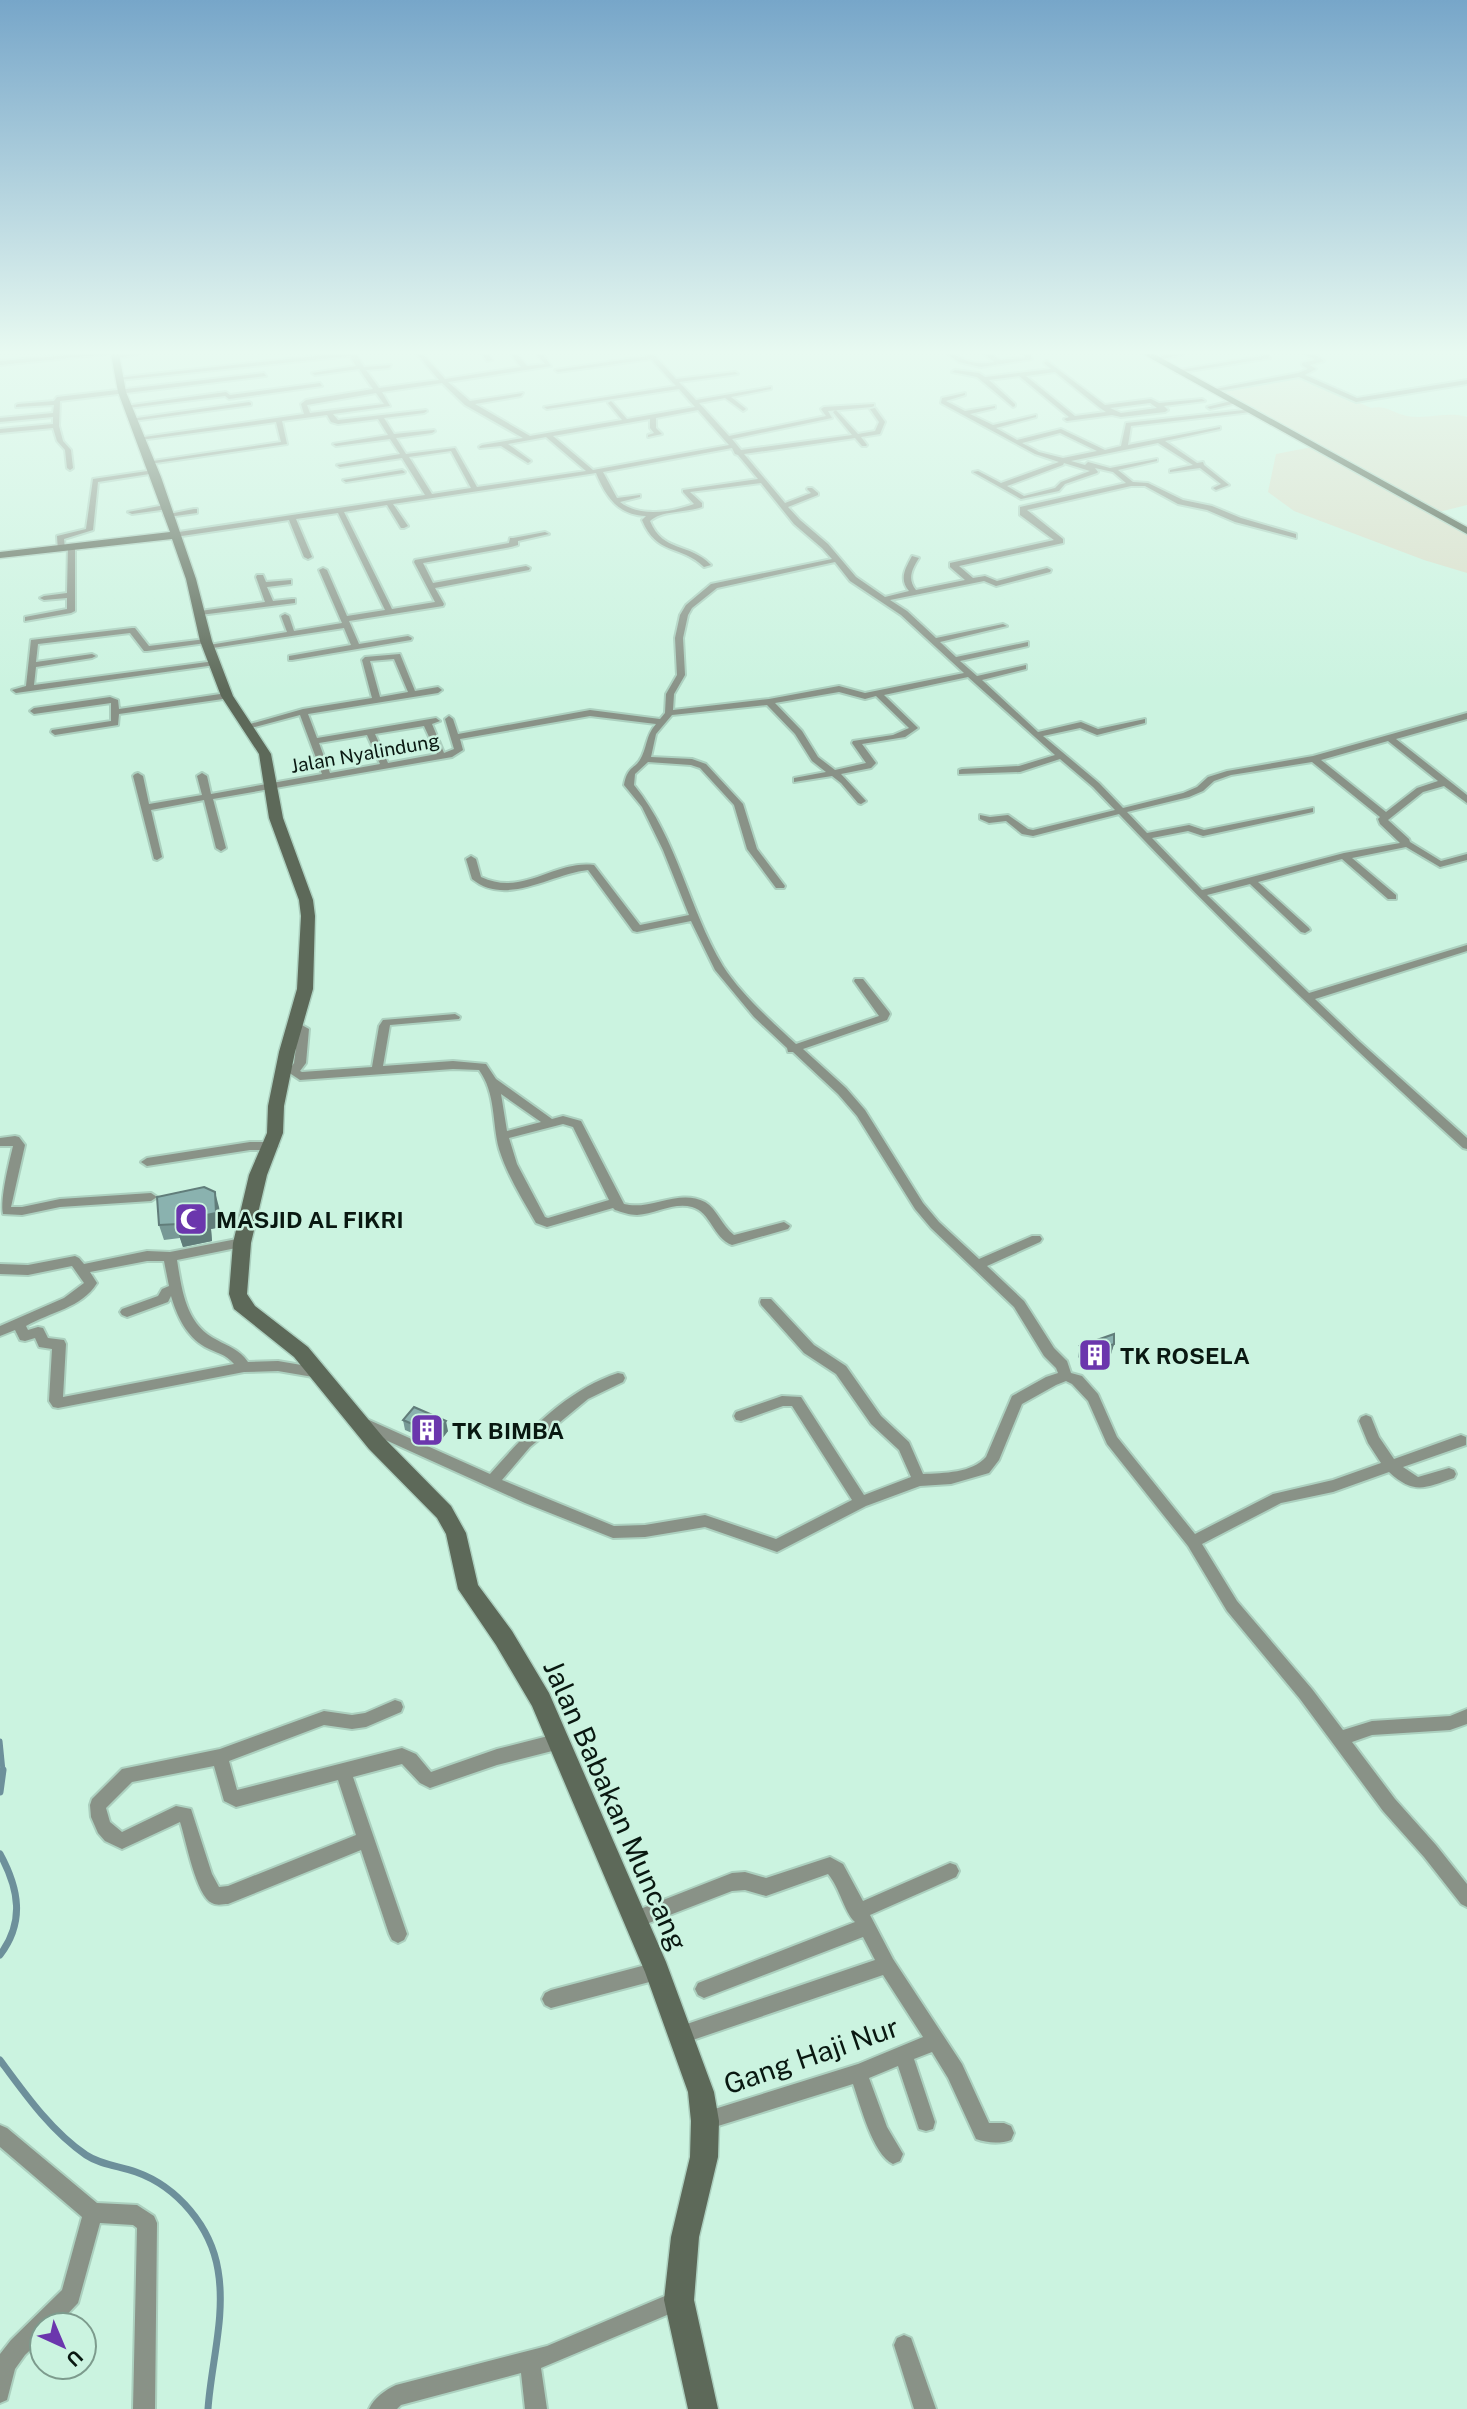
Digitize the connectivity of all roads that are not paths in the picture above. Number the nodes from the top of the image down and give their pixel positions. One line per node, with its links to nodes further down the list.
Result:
1 (151, 466): 18 (street, Jalan Babakan Muncang)
2 (373, 466): 21 (street)
3 (412, 466): 31 (street)
4 (463, 466): 30 (street)
5 (589, 466): 16 (street)
6 (620, 466): 16 (street)
7 (749, 466): 24 (street)
8 (1050, 466): 26 (street)
9 (1084, 466): 26 (street)
10 (1094, 466): 15 (street)
11 (1124, 466): 15 (street)
12 (1199, 466): 17 (street)
13 (1201, 466): 27 (street)
14 (1352, 466): 45 (main road)
15 (1112, 469): 25 (street)
16 (595, 471): 22 (street); 33 (street)
17 (1172, 471)
18 (154, 472): 37 (street, Jalan Babakan Muncang); 49 (street)
19 (402, 472): 21 (street)
20 (976, 472): 26 (street)
21 (377, 476): 23 (street)
22 (542, 479): 28 (street); 30 (street)
23 (346, 481)
24 (761, 481): 35 (street); 41 (street)
25 (1131, 484): 48 (street); 58 (street)
26 (999, 486)
27 (1216, 488)
28 (550, 489)
29 (810, 489): 35 (street)
30 (475, 490): 31 (street)
31 (430, 496): 34 (street)
32 (638, 496): 33 (street)
33 (613, 501): 41 (street)
34 (389, 503): 36 (street); 44 (street)
35 (783, 506): 53 (street)
36 (341, 510): 42 (street); 68 (street)
37 (166, 511): 38 (street); 39 (street); 47 (street, Jalan Babakan Muncang)
38 (194, 511)
39 (132, 512)
40 (247, 512): 43 (street)
41 (651, 516): 54 (street)
42 (292, 518): 43 (street); 51 (street)
43 (251, 524): 47 (street)
44 (404, 526)
45 (1467, 531)
46 (545, 534): 61 (street)
47 (175, 535): 49 (street); 69 (street, Jalan Babakan Muncang)
48 (1293, 536)
49 (66, 548): 50 (street); 63 (street)
50 (0, 555)
51 (308, 557)
52 (915, 558): 62 (street)
53 (836, 560): 65 (street); 99 (street)
54 (707, 565)
55 (526, 568): 61 (street)
56 (323, 570): 72 (street)
57 (1047, 570): 58 (street)
58 (970, 580): 62 (street)
59 (261, 581): 60 (street); 67 (street)
60 (288, 582)
61 (432, 586): 68 (street)
62 (913, 591): 65 (street)
63 (71, 595): 64 (street); 71 (street)
64 (44, 598)
65 (884, 599): 76 (street)
66 (292, 601): 67 (street)
67 (270, 604): 69 (street)
68 (390, 612): 72 (street)
69 (200, 613): 77 (street, Jalan Babakan Muncang)
70 (285, 616): 74 (street)
71 (28, 618)
72 (344, 622): 74 (street); 79 (street)
73 (1003, 626): 76 (street)
74 (291, 633): 77 (street)
75 (408, 638): 79 (street)
76 (935, 641): 82 (street)
77 (207, 644): 83 (street, Jalan Babakan Muncang); 84 (street)
78 (1025, 644): 82 (street)
79 (356, 647): 81 (street)
80 (92, 656): 84 (street)
81 (292, 657)
82 (956, 659): 86 (street)
83 (215, 663): 87 (street); 92 (street, Jalan Babakan Muncang)
84 (32, 664): 87 (street)
85 (1023, 667): 86 (street)
86 (974, 677): 91 (street); 105 (street)
87 (30, 688): 88 (street)
88 (16, 690)
89 (438, 690): 90 (street)
90 (412, 693): 93 (street); 93 (street)
91 (878, 694): 94 (street); 116 (street)
92 (227, 696): 96 (street); 102 (street, Jalan Babakan Muncang)
93 (376, 698): 97 (street)
94 (769, 702): 99 (street); 116 (street)
95 (34, 711): 96 (street)
96 (116, 712): 103 (street)
97 (303, 712): 102 (street); 108 (street)
98 (1467, 716): 106 (street)
99 (665, 717): 107 (street); 111 (street)
100 (449, 719): 107 (street)
101 (1142, 721): 105 (street)
102 (246, 724): 121 (street, Jalan Babakan Muncang)
103 (55, 732)
104 (370, 732): 108 (street); 109 (street); 113 (street)
105 (1036, 735): 110 (street)
106 (1390, 738): 112 (street); 120 (street)
107 (457, 740): 121 (street, Jalan Nyalindung)
108 (315, 741): 115 (street)
109 (440, 752)
110 (1061, 756): 114 (street); 127 (street)
111 (646, 759): 138 (street); 141 (street)
112 (1314, 759): 127 (street); 128 (street)
113 (384, 763)
114 (962, 772)
115 (326, 773)
116 (834, 774): 119 (street); 124 (street)
117 (138, 776): 125 (street)
118 (202, 776): 122 (street)
119 (797, 780)
120 (1446, 782): 123 (street); 128 (street)
121 (269, 788): 122 (street); 147 (street, Jalan Babakan Muncang)
122 (210, 797): 125 (street); 132 (street)
123 (1467, 800)
124 (861, 801)
125 (145, 808): 134 (street)
126 (1310, 810): 130 (street)
127 (1123, 812): 129 (street); 130 (street)
128 (1385, 816): 131 (street)
129 (982, 817)
130 (1147, 836): 139 (street)
131 (1405, 843): 133 (street); 135 (street)
132 (221, 848)
133 (1344, 856): 137 (street); 140 (street)
134 (157, 857)
135 (1467, 857)
136 (471, 859): 141 (street)
137 (1251, 880): 139 (street); 142 (street)
138 (780, 886)
139 (1199, 894): 145 (street)
140 (1392, 897)
141 (694, 917): 148 (street)
142 (1305, 930)
143 (1467, 948): 145 (street)
144 (859, 981): 148 (street)
145 (1309, 997): 154 (street)
146 (455, 1017): 149 (street)
147 (296, 1026): 149 (street); 155 (street, Jalan Babakan Muncang)
148 (792, 1049): 163 (street)
149 (378, 1066): 150 (street)
150 (490, 1080): 151 (street); 152 (street)
151 (551, 1123): 152 (street); 158 (street)
152 (503, 1136): 158 (street)
153 (0, 1142): 157 (street)
154 (1467, 1145)
155 (272, 1146): 156 (street); 161 (street, Jalan Babakan Muncang)
156 (148, 1162)
157 (151, 1197)
158 (615, 1203): 159 (street)
159 (784, 1226)
160 (1036, 1239): 163 (street)
161 (242, 1242): 162 (street); 172 (street, Jalan Babakan Muncang)
162 (170, 1257): 165 (street); 166 (street)
163 (978, 1265): 173 (street)
164 (0, 1269): 165 (street)
165 (82, 1269): 169 (street)
166 (176, 1288): 168 (street); 171 (street)
167 (766, 1302): 181 (street)
168 (127, 1312)
169 (18, 1324): 170 (street); 171 (street)
170 (0, 1331)
171 (244, 1367): 172 (street)
172 (320, 1373): 176 (street, Jalan Babakan Muncang)
173 (1066, 1376): 181 (street); 184 (street)
174 (618, 1378): 182 (street)
175 (741, 1416): 183 (street)
176 (356, 1420): 182 (street); 188 (street, Jalan Babakan Muncang)
177 (1366, 1421): 179 (street)
178 (1461, 1441): 179 (street)
179 (1391, 1465): 180 (street); 184 (street)
180 (1448, 1474)
181 (919, 1480): 183 (street)
182 (492, 1482): 183 (street)
183 (861, 1502)
184 (1193, 1542): 187 (street)
185 (395, 1707): 189 (street)
186 (1467, 1716): 187 (street)
187 (1340, 1739): 193 (street)
188 (560, 1741): 190 (street); 194 (street, Jalan Babakan Muncang)
189 (220, 1757): 190 (street); 191 (street)
190 (343, 1772): 191 (street)
191 (365, 1840): 196 (street)
192 (950, 1871): 195 (street)
193 (1467, 1898)
194 (636, 1919): 195 (street); 198 (street, Jalan Babakan Muncang)
195 (862, 1919): 197 (street); 199 (street)
196 (398, 1934)
197 (887, 1965): 201 (street); 202 (street)
198 (657, 1971): 200 (street); 201 (street, Jalan Babakan Muncang)
199 (704, 1989)
200 (551, 1999)
201 (681, 2035): 205 (street, Jalan Babakan Muncang)
202 (935, 2041): 203 (street, Gang Haji Nur); 207 (street)
203 (903, 2054): 204 (street, Gang Haji Nur); 206 (street)
204 (858, 2073): 205 (street, Gang Haji Nur); 209 (street)
205 (705, 2121): 211 (street, Jalan Babakan Muncang)
206 (926, 2122)
207 (1004, 2133)
208 (0, 2135): 210 (street)
209 (892, 2154)
210 (93, 2213): 212 (street); 217 (street)
211 (679, 2300): 215 (street); 220 (street, Jalan Babakan Muncang)
212 (56, 2311)
213 (28, 2339): 216 (street)
214 (904, 2346): 221 (street)
215 (530, 2361): 218 (street); 219 (street)
216 (0, 2393)
217 (144, 2409)
218 (380, 2409)
219 (536, 2409)
220 (703, 2409)
221 (925, 2409)

